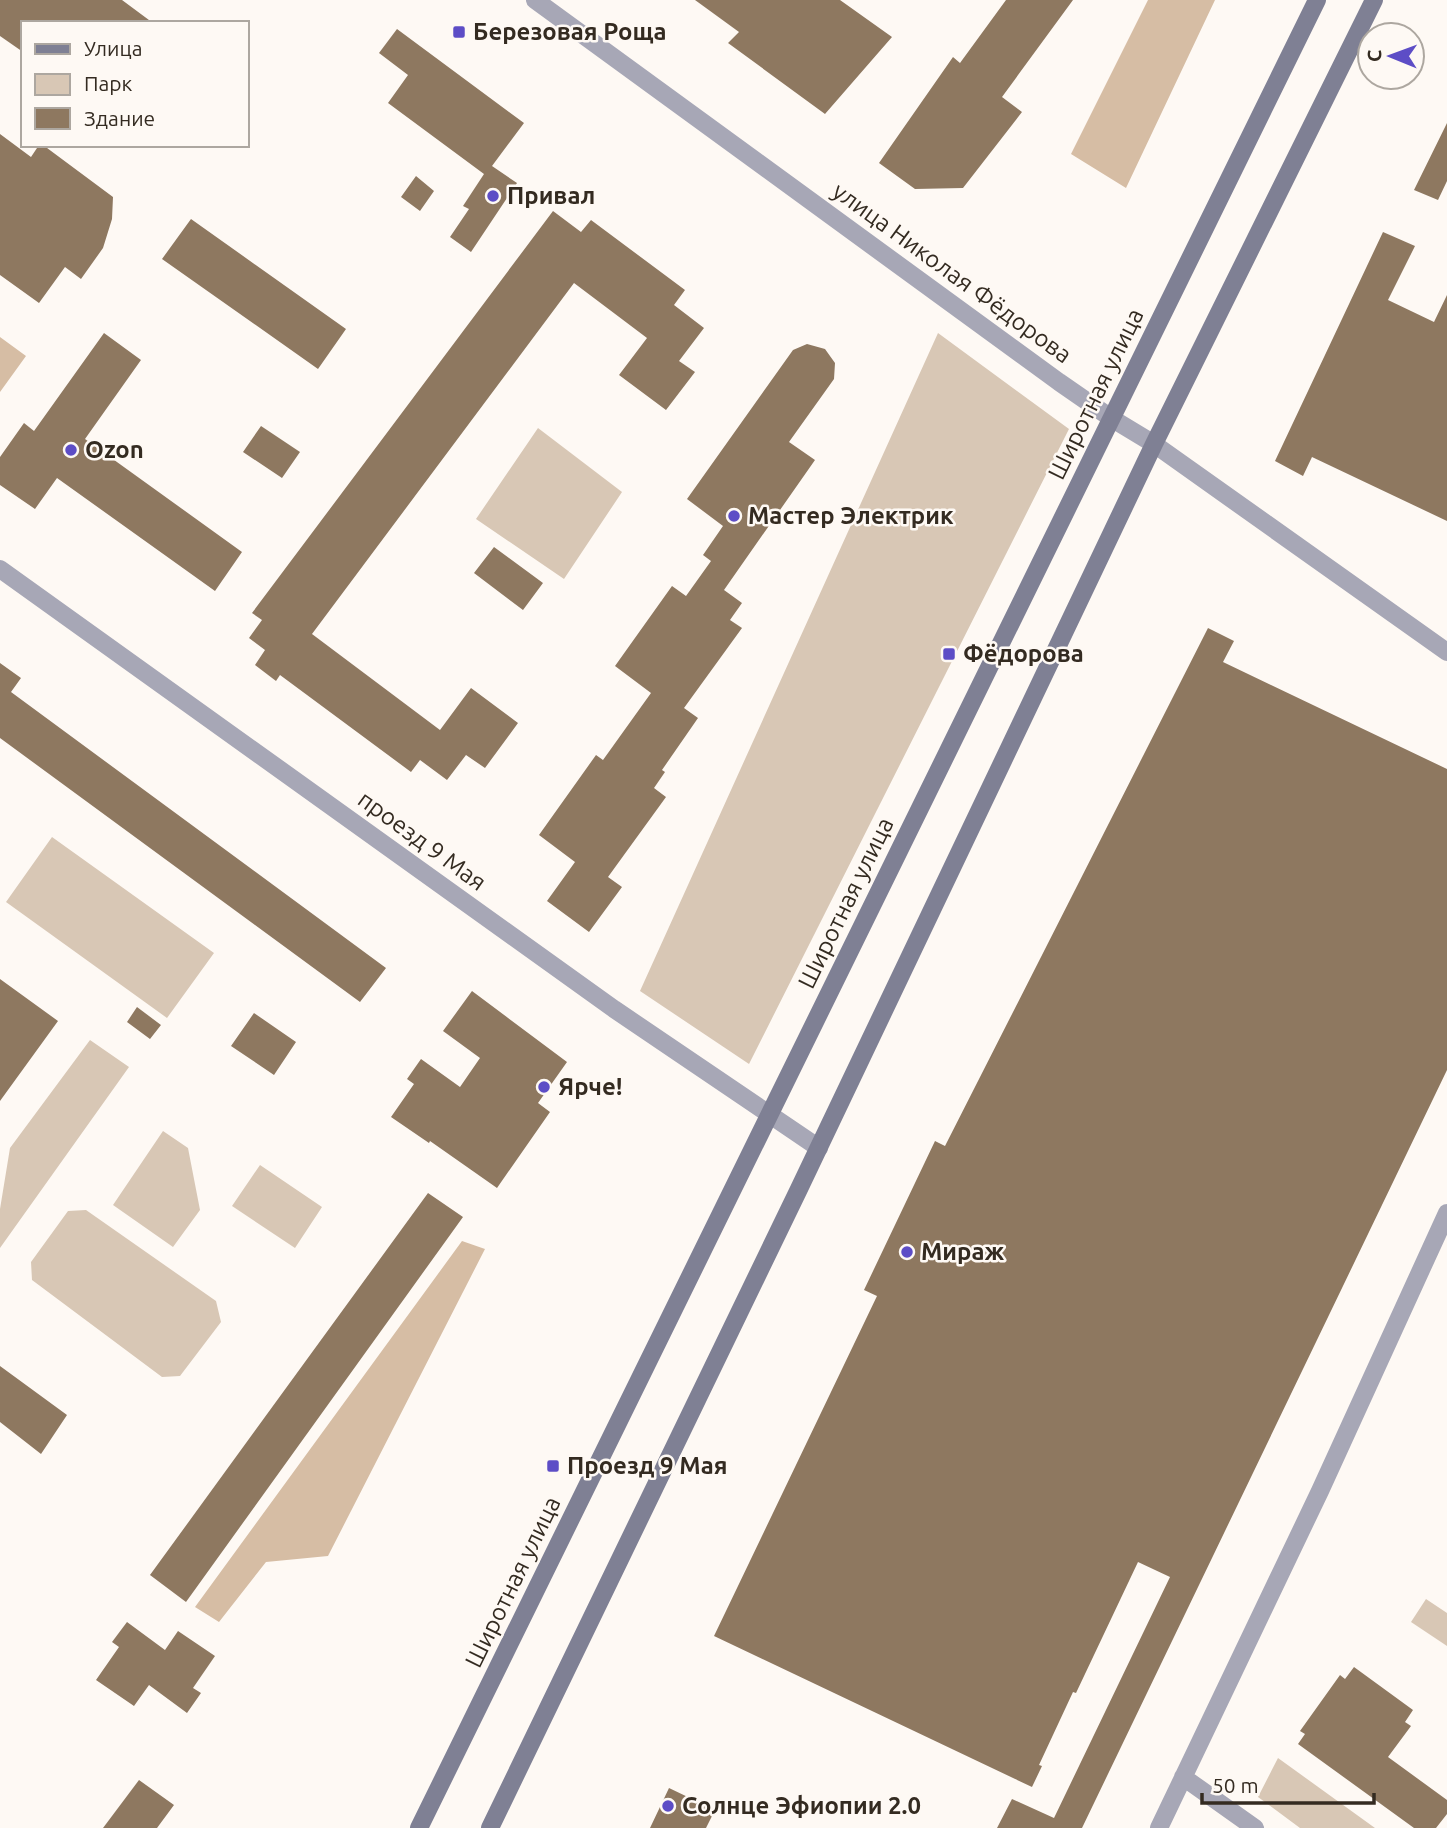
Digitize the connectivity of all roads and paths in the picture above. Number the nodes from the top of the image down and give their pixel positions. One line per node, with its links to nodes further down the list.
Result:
1 (535, 0): 4 (street, улица Николая Фёдорова)
2 (1317, 0): 4 (main road, Широтная улица)
3 (1374, 0): 5 (main road)
4 (1111, 418): 5 (street, улица Николая Фёдорова); 8 (main road, Широтная улица)
5 (1154, 444): 7 (street, улица Николая Фёдорова); 9 (main road)
6 (0, 569): 8 (street, проезд 9 Мая)
7 (1447, 652)
8 (768, 1115): 9 (street, проезд 9 Мая); 12 (main road, Широтная улица)
9 (818, 1148): 13 (main road)
10 (1447, 1213): 11 (street)
11 (1183, 1777): 14 (street); 15 (street)
12 (419, 1828)
13 (490, 1828)
14 (1159, 1828)
15 (1255, 1828)

